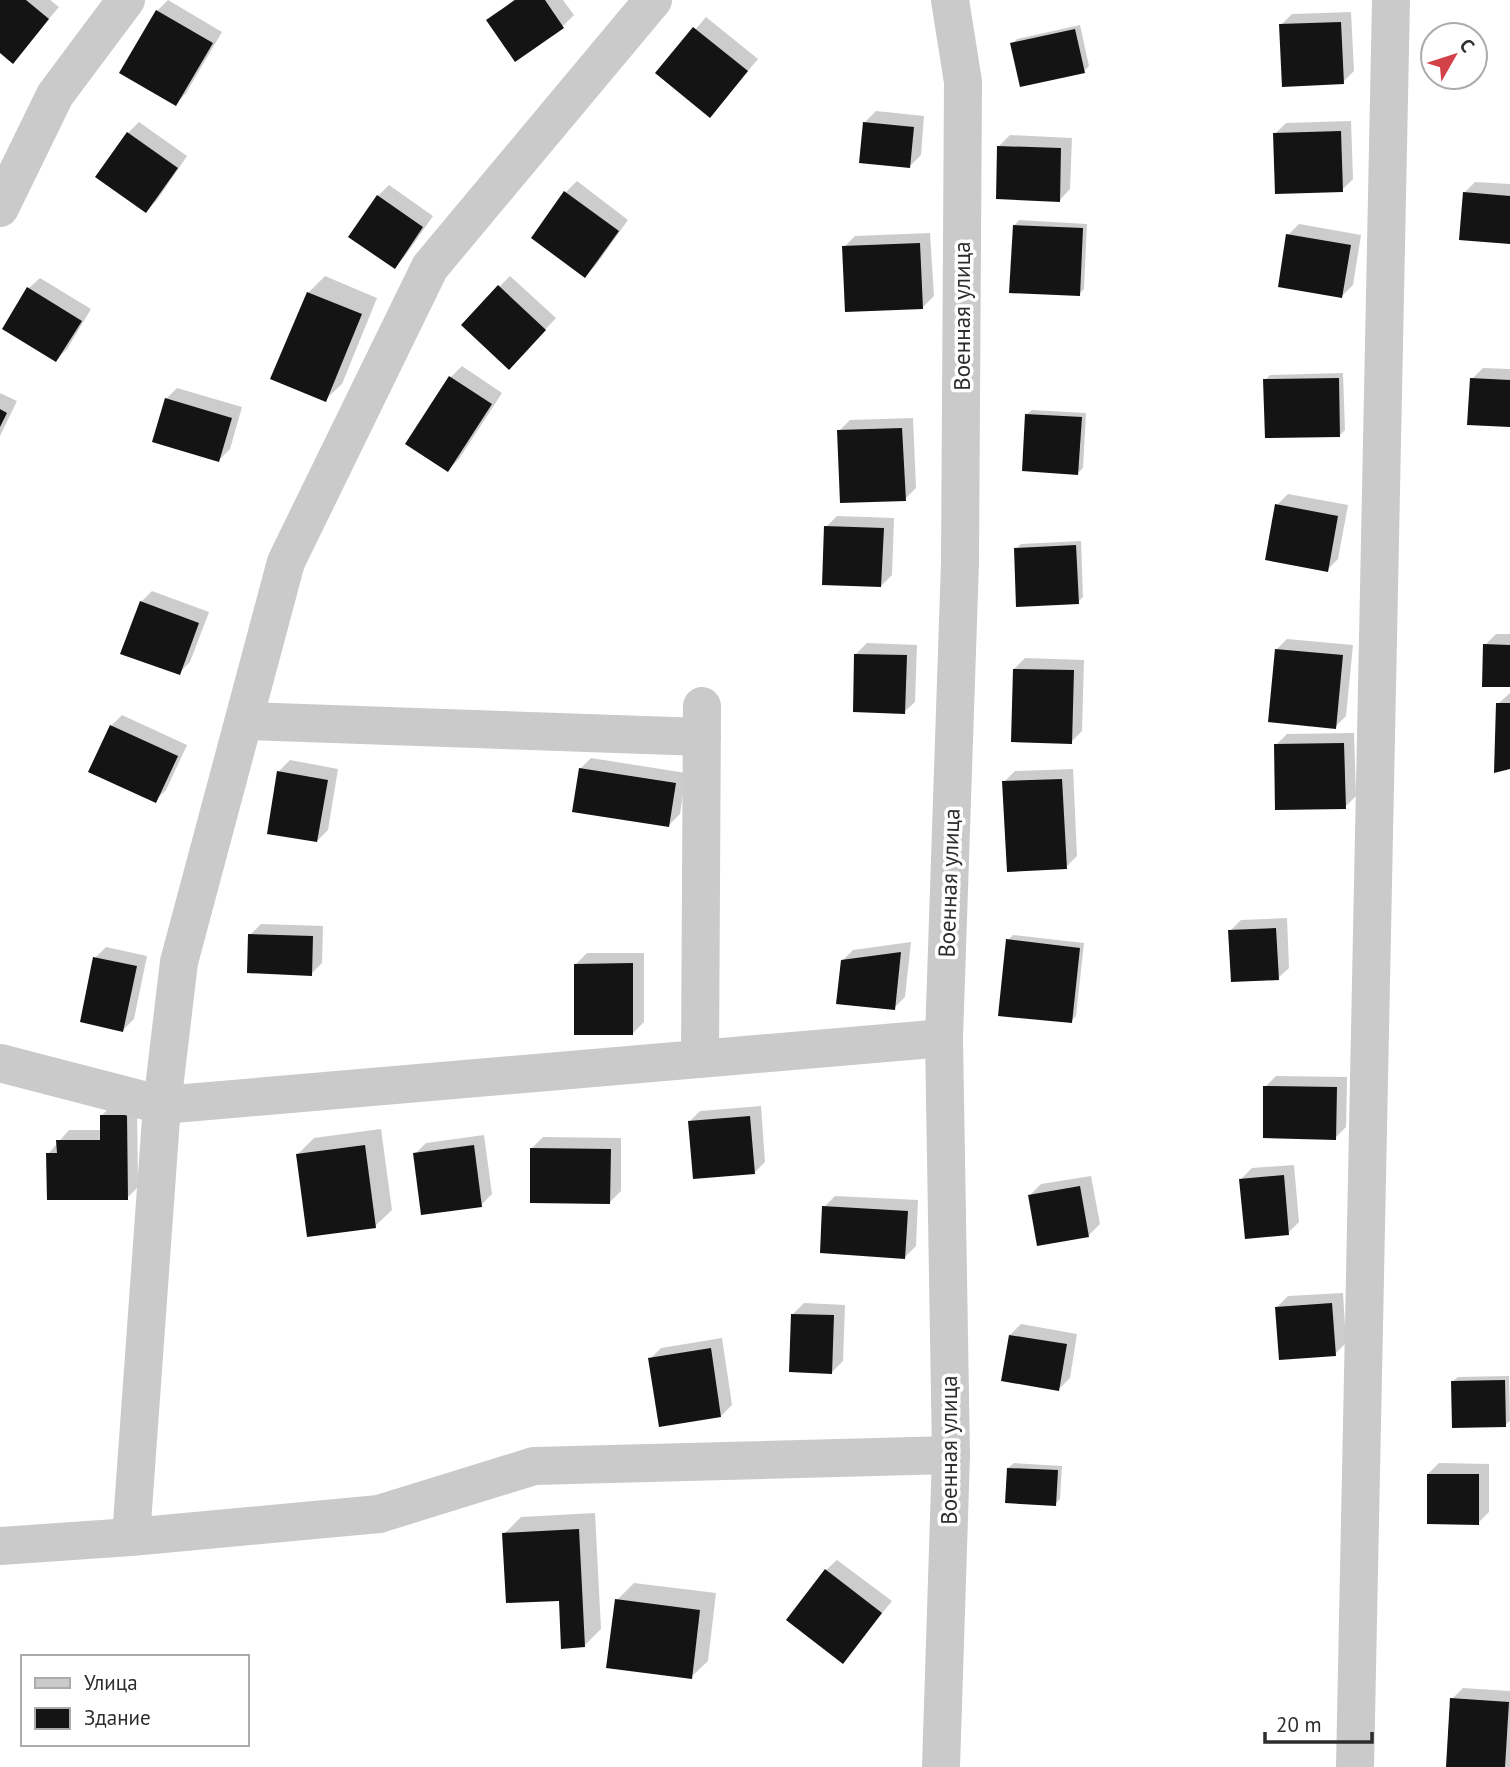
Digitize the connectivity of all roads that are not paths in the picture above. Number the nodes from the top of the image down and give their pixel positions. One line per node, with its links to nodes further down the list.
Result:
1 (126, 0): 5 (street)
2 (653, 0): 6 (street)
3 (950, 0): 7 (street, Военная улица)
4 (1391, 0): 15 (street)
5 (0, 208)
6 (244, 721): 8 (street); 10 (street)
7 (944, 1038): 8 (street); 11 (street, Военная улица)
8 (700, 1059): 10 (street)
9 (0, 1063): 10 (street)
10 (163, 1105): 12 (street)
11 (951, 1455): 12 (street); 14 (street, Военная улица)
12 (131, 1537): 13 (street)
13 (0, 1546)
14 (941, 1767)
15 (1355, 1767)

